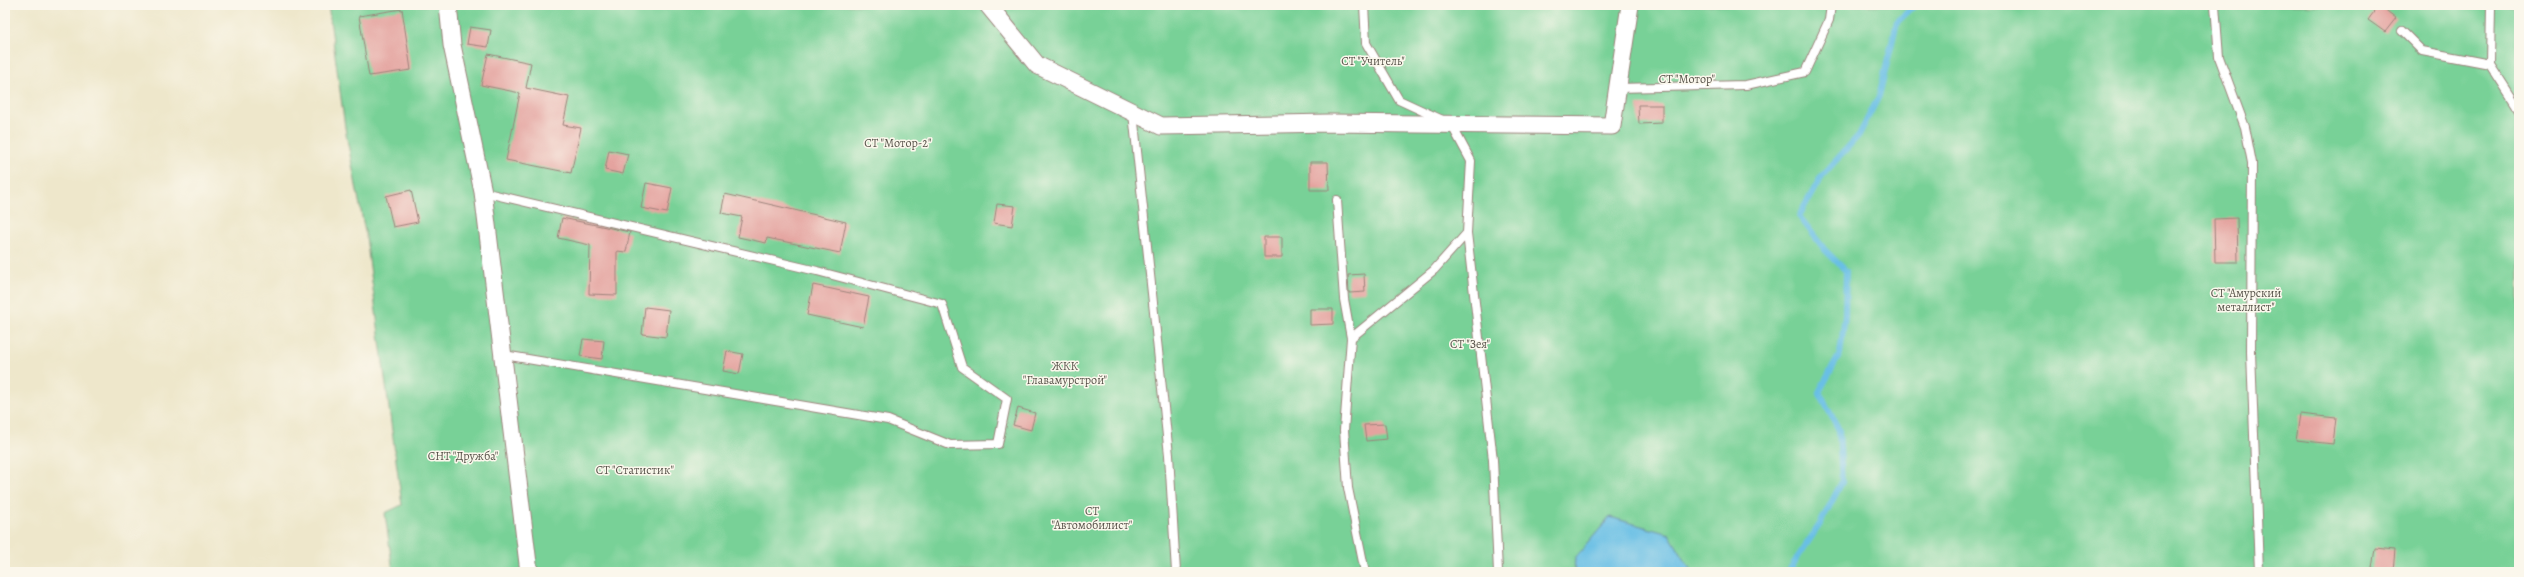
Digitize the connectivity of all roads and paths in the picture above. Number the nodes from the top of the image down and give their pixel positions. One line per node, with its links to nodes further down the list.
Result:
1 (448, 5): 14 (street)
2 (988, 5): 12 (street)
3 (1364, 5): 13 (lane)
4 (1630, 5): 10 (street)
5 (1831, 5): 10 (lane)
6 (2215, 5): 23 (lane)
7 (2491, 5): 9 (lane)
8 (2402, 31): 9 (lane)
9 (2490, 64): 11 (lane)
10 (1617, 88): 13 (street)
11 (2519, 109)
12 (1133, 113): 13 (street); 20 (lane)
13 (1451, 124): 16 (lane)
14 (483, 192): 18 (street); 18 (lane)
15 (1337, 200): 17 (lane)
16 (1467, 233): 17 (lane); 22 (lane)
17 (1351, 338): 21 (lane)
18 (504, 355): 19 (street)
19 (529, 572)
20 (1176, 572)
21 (1365, 572)
22 (1498, 572)
23 (2259, 572)

